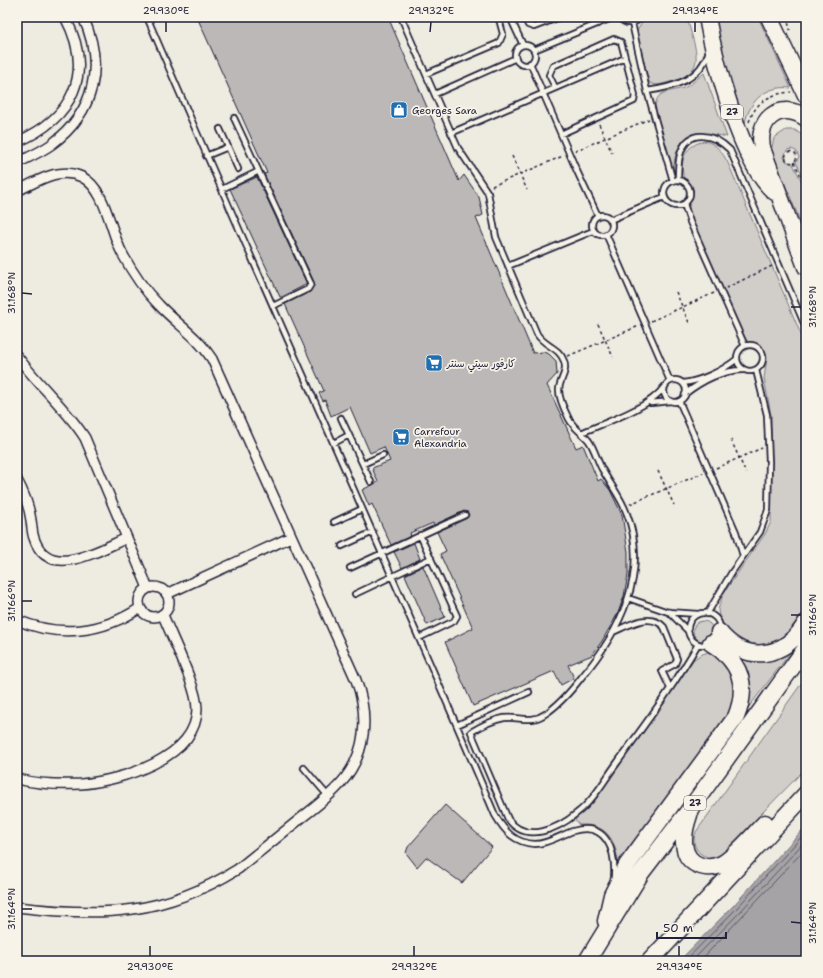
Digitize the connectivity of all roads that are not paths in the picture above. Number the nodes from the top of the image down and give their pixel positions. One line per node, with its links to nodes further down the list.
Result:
1 (65, 17): 32 (street)
2 (83, 17): 35 (street)
3 (147, 17): 34 (lane)
4 (401, 17): 21 (lane)
5 (510, 17): 16 (lane)
6 (524, 17): 7 (lane)
7 (560, 17)
8 (614, 17): 17 (lane)
9 (619, 17): 14 (lane)
10 (641, 17): 14 (lane)
11 (708, 17): 15 (highway, 27)
12 (769, 17): 26 (highway)
13 (499, 19): 21 (lane)
14 (632, 23): 23 (lane)
15 (712, 44): 23 (lane); 41 (highway, 27)
16 (523, 46): 17 (lane); 18 (lane)
17 (534, 50): 20 (lane)
18 (516, 58): 20 (lane); 25 (lane)
19 (626, 58): 22 (lane); 22 (lane); 31 (lane)
20 (530, 63): 24 (lane)
21 (426, 74): 25 (lane)
22 (555, 87): 24 (lane)
23 (647, 91): 38 (lane)
24 (544, 92): 30 (lane); 31 (lane)
25 (435, 94): 30 (lane)
26 (806, 95)
27 (234, 118): 37 (lane)
28 (806, 118): 41 (highway, 27)
29 (220, 129): 33 (lane)
30 (451, 133): 48 (lane)
31 (561, 134): 44 (lane)
32 (17, 142)
33 (228, 147): 34 (lane); 36 (lane)
34 (206, 156): 39 (lane)
35 (17, 163)
36 (238, 169)
37 (257, 172): 39 (lane); 50 (lane)
38 (675, 181): 42 (lane); 43 (lane); 51 (lane)
39 (222, 190): 50 (lane)
40 (17, 191): 77 (street)
41 (780, 195): 49 (highway, 27)
42 (664, 197): 43 (lane); 45 (lane)
43 (684, 204): 52 (lane)
44 (598, 216): 45 (lane); 46 (lane)
45 (610, 220): 47 (lane)
46 (593, 231): 47 (lane); 48 (lane)
47 (606, 234): 57 (lane)
48 (508, 266): 65 (lane)
49 (806, 267)
50 (273, 306): 67 (lane)
51 (806, 328)
52 (745, 346): 54 (lane); 56 (lane)
53 (17, 356): 78 (street)
54 (737, 359): 55 (lane); 58 (lane)
55 (746, 370): 56 (lane); 60 (lane)
56 (756, 370): 81 (lane)
57 (670, 381): 58 (lane); 59 (lane)
58 (683, 383): 60 (lane)
59 (664, 387): 61 (lane); 63 (lane)
60 (685, 394): 62 (lane)
61 (671, 401): 62 (lane); 63 (lane)
62 (679, 401): 81 (lane)
63 (647, 403): 65 (lane)
64 (342, 418): 66 (lane)
65 (581, 433): 88 (lane)
66 (350, 435): 67 (lane); 69 (lane)
67 (334, 443): 72 (lane)
68 (383, 455): 69 (lane)
69 (363, 464): 71 (lane)
70 (17, 480): 78 (street)
71 (371, 482)
72 (362, 509): 74 (lane); 75 (lane)
73 (464, 515): 76 (lane)
74 (334, 522)
75 (372, 532): 79 (lane); 80 (lane)
76 (420, 536): 80 (lane); 82 (lane)
77 (292, 537): 86 (street); 110 (street)
78 (127, 538): 85 (street)
79 (342, 546)
80 (382, 553): 83 (lane); 84 (lane)
81 (743, 556): 92 (lane)
82 (431, 558): 84 (lane); 98 (lane)
83 (350, 568)
84 (392, 576): 87 (lane); 98 (lane)
85 (148, 588): 86 (street); 89 (street)
86 (167, 594): 93 (street)
87 (355, 594)
88 (628, 598): 90 (lane); 96 (lane)
89 (140, 608): 93 (street); 94 (street)
90 (668, 612): 91 (lane); 97 (lane)
91 (702, 614): 92 (lane); 97 (lane)
92 (707, 614): 99 (lane)
93 (163, 615): 107 (street)
94 (17, 620)
95 (806, 623): 99 (highway)
96 (613, 632): 101 (lane); 104 (lane)
97 (688, 632): 99 (lane)
98 (419, 638): 103 (lane)
99 (710, 640): 101 (lane); 112 (highway)
100 (806, 648): 111 (highway, 27)
101 (670, 688): 104 (lane)
102 (529, 692): 103 (lane)
103 (457, 725): 105 (lane)
104 (471, 732): 105 (lane)
105 (462, 737): 112 (lane)
106 (304, 768): 110 (lane)
107 (17, 779)
108 (806, 790): 111 (highway, 27)
109 (806, 794): 116 (highway)
110 (328, 796): 113 (street)
111 (690, 809): 114 (highway, 27)
112 (612, 895): 114 (highway)
113 (17, 907)
114 (605, 932): 115 (highway, 27)
115 (587, 961)
116 (650, 961)

